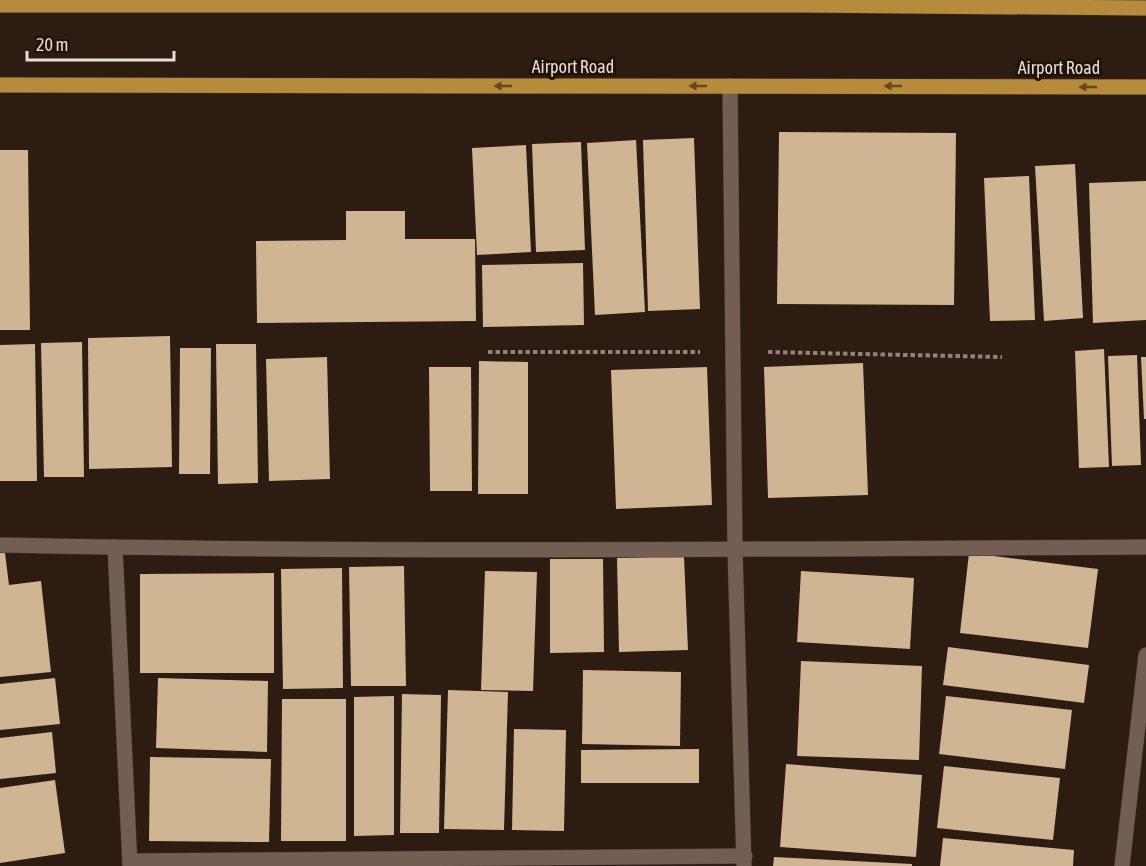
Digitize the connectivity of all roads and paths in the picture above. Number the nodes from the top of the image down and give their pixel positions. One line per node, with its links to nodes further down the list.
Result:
1 (471, 2): 2 (main road); 4 (main road)
2 (129, 3): 3 (main road)
3 (0, 5)
4 (1146, 8)
5 (0, 85): 6 (main road, Airport Road, one-way to 5)
6 (730, 86): 7 (main road, Airport Road, one-way to 6); 11 (street)
7 (1146, 87)
8 (0, 545): 9 (street)
9 (115, 547): 11 (street); 14 (street)
10 (1146, 547): 11 (street)
11 (735, 549): 13 (street)
12 (1146, 654): 15 (street)
13 (744, 861): 14 (street)
14 (130, 864)
15 (1122, 866)

